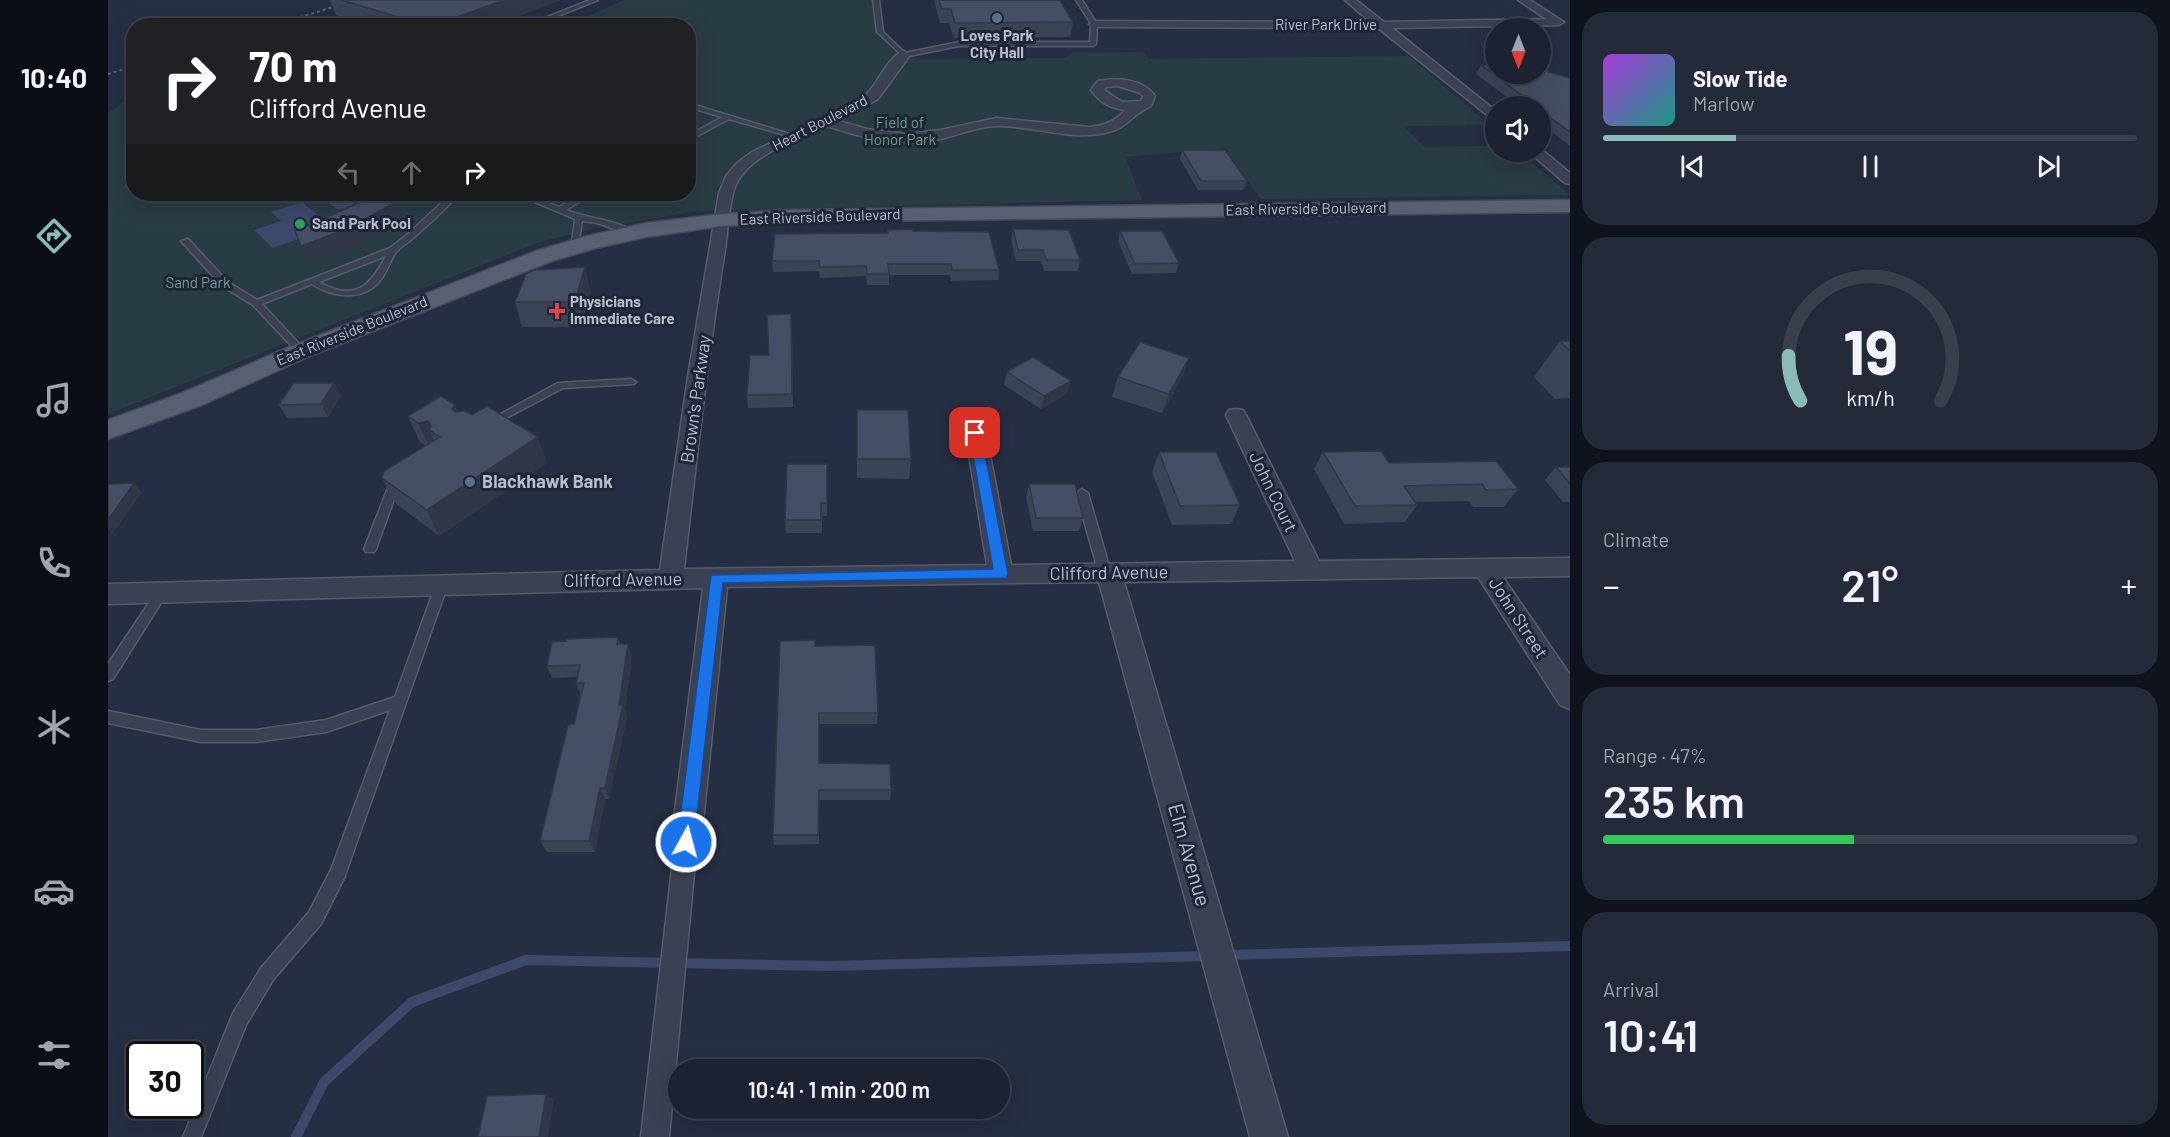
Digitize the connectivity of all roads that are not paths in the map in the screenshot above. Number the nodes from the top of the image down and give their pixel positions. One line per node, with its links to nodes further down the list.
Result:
1 (595, 0): 6 (lane)
2 (876, 0): 11 (lane)
3 (1079, 0): 8 (lane)
4 (1350, 0): 9 (street)
5 (1523, 0): 7 (street)
6 (548, 18)
7 (1558, 22): 9 (street, River Park Drive); 10 (street)
8 (1095, 24): 9 (street, River Park Drive); 11 (lane)
9 (1382, 25): 14 (street)
10 (1570, 29)
11 (904, 56): 16 (street, Heart Boulevard)
12 (696, 107): 15 (lane)
13 (1134, 108): 16 (street)
14 (1485, 109)
15 (729, 116): 17 (lane); 18 (lane)
16 (829, 122): 18 (street, Heart Boulevard)
17 (696, 135)
18 (797, 137): 27 (street, Heart Boulevard)
19 (1548, 162): 20 (street)
20 (1570, 180)
21 (448, 201): 31 (lane)
22 (538, 201): 25 (lane)
23 (577, 201): 25 (lane)
24 (1570, 206): 27 (main road, East Riverside Boulevard)
25 (560, 210): 26 (lane)
26 (579, 218): 28 (lane); 30 (lane)
27 (722, 220): 28 (main road, East Riverside Boulevard); 49 (street, Brown's Parkway)
28 (632, 233): 30 (main road, East Riverside Boulevard)
29 (184, 241): 33 (lane)
30 (574, 247): 34 (main road, East Riverside Boulevard)
31 (393, 250): 32 (lane); 32 (lane)
32 (312, 281): 33 (lane)
33 (256, 303): 34 (lane)
34 (301, 351): 39 (main road, East Riverside Boulevard)
35 (631, 382): 38 (lane)
36 (1236, 415): 45 (street, John Court)
37 (973, 418): 47 (street)
38 (480, 428)
39 (108, 430)
40 (399, 472): 42 (lane)
41 (1082, 492): 46 (lane)
42 (370, 549)
43 (1570, 567): 44 (street, Clifford Avenue)
44 (1485, 569): 45 (street, Clifford Avenue); 54 (street, John Street)
45 (1311, 570): 46 (street, Clifford Avenue)
46 (1107, 573): 47 (street, Clifford Avenue); 60 (street, Elm Avenue)
47 (1001, 574): 48 (street, Clifford Avenue)
48 (716, 578): 49 (street, Clifford Avenue); 57 (street)
49 (671, 580): 50 (street, Clifford Avenue)
50 (442, 584): 51 (street, Clifford Avenue); 55 (lane)
51 (162, 592): 52 (street, Clifford Avenue); 53 (lane)
52 (108, 594)
53 (108, 675)
54 (1570, 697)
55 (400, 701): 56 (lane); 58 (lane)
56 (108, 717)
57 (686, 842): 59 (street)
58 (192, 1137)
59 (655, 1137)
60 (1269, 1137)

